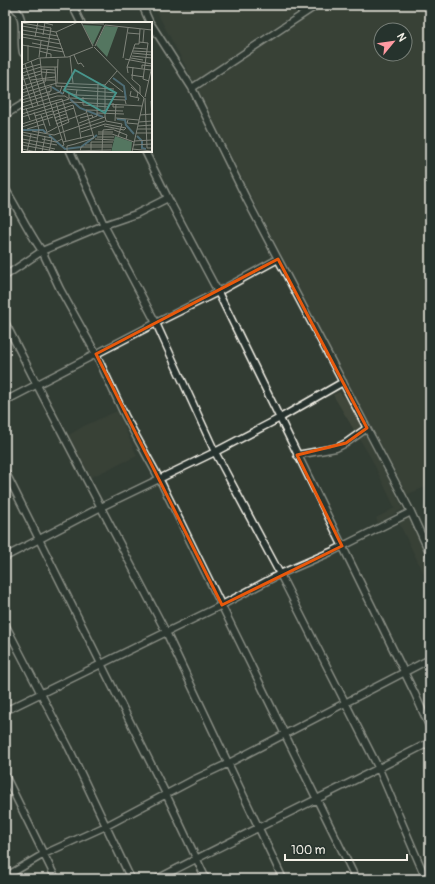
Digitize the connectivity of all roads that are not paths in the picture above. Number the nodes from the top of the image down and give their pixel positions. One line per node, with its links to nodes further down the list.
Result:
1 (11, 5): 5 (street)
2 (72, 5): 6 (street)
3 (142, 5): 7 (street)
4 (317, 5): 9 (street)
5 (22, 22)
6 (80, 22)
7 (150, 22)
8 (153, 33): 9 (street)
9 (192, 88): 18 (street)
10 (22, 105): 11 (street)
11 (5, 115)
12 (70, 152): 16 (street)
13 (145, 152): 15 (street)
14 (5, 188): 17 (street)
15 (168, 198): 16 (street); 20 (street)
16 (104, 225): 17 (street); 22 (street)
17 (42, 251): 19 (street); 23 (street)
18 (278, 259): 20 (street); 24 (street)
19 (5, 276)
20 (218, 292): 22 (street); 27 (street)
21 (5, 322): 25 (street)
22 (156, 322): 23 (street); 29 (street)
23 (96, 354): 25 (street); 32 (street)
24 (343, 382): 27 (street); 28 (street)
25 (37, 385): 26 (street); 33 (street)
26 (5, 401)
27 (280, 418): 29 (street); 30 (street)
28 (367, 428): 30 (street); 34 (street)
29 (216, 452): 32 (street); 39 (street)
30 (297, 455): 36 (street)
31 (5, 471): 35 (street)
32 (159, 478): 33 (street); 40 (street)
33 (101, 507): 35 (street); 42 (street)
34 (411, 512): 36 (street); 37 (street)
35 (39, 540): 38 (street); 44 (street)
36 (342, 546): 39 (street); 45 (street)
37 (430, 554)
38 (5, 557)
39 (280, 574): 40 (street); 47 (street)
40 (222, 605): 42 (street); 50 (street)
41 (5, 624): 46 (street)
42 (166, 632): 44 (street); 52 (street)
43 (430, 659): 45 (street)
44 (100, 664): 46 (street); 55 (street)
45 (404, 673): 47 (street); 49 (street)
46 (40, 694): 48 (street); 57 (street)
47 (346, 703): 50 (street); 53 (street)
48 (5, 712)
49 (430, 728)
50 (286, 734): 52 (street); 56 (street)
51 (430, 742): 53 (street)
52 (229, 763): 55 (street); 58 (street)
53 (378, 769): 56 (street); 68 (street)
54 (5, 775): 59 (street)
55 (166, 794): 57 (street); 60 (street)
56 (317, 800): 58 (street); 67 (street)
57 (106, 826): 59 (street); 63 (street)
58 (258, 827): 60 (street); 66 (street)
59 (44, 854): 61 (street); 62 (street)
60 (196, 859): 64 (street); 65 (street)
61 (5, 877)
62 (56, 879)
63 (131, 879)
64 (157, 879)
65 (206, 879)
66 (283, 879)
67 (356, 879)
68 (426, 879)

